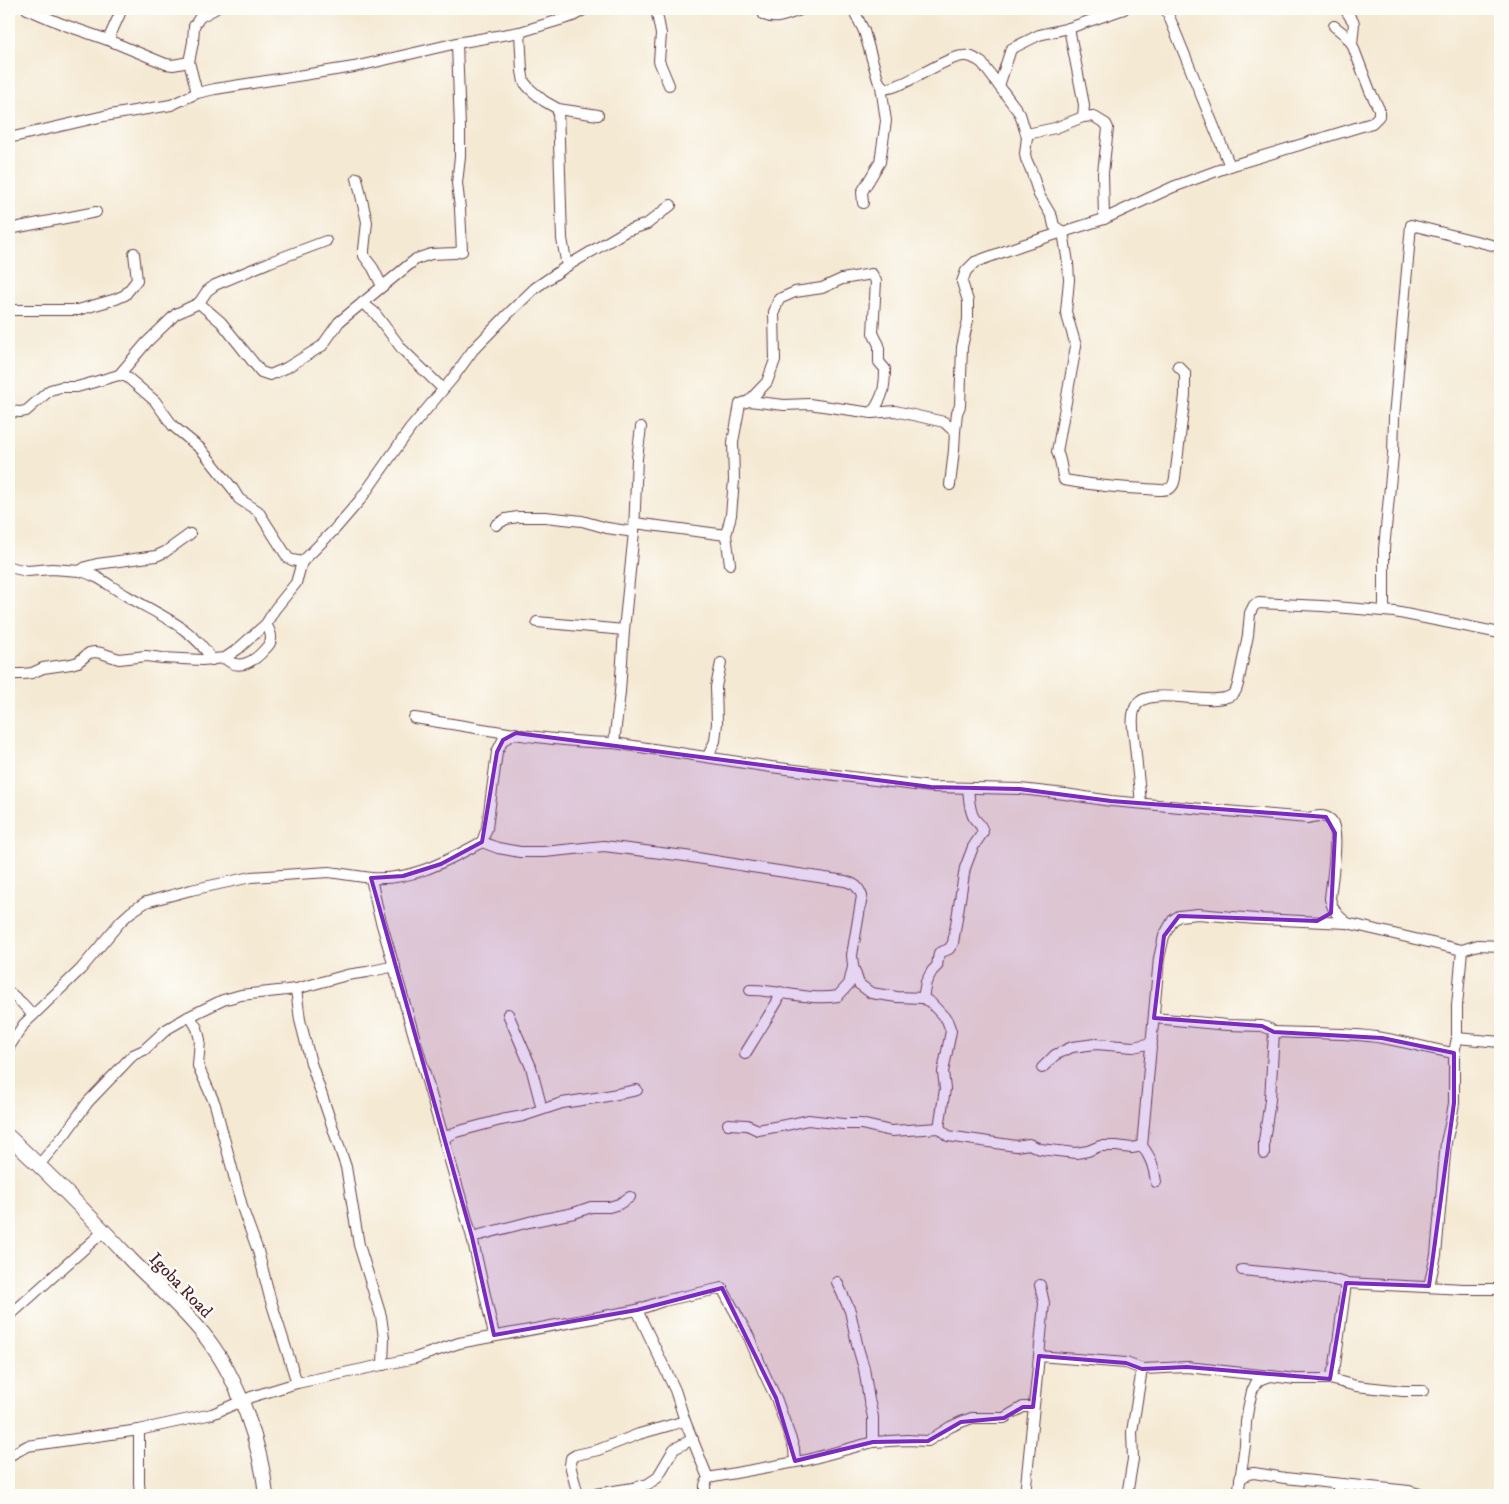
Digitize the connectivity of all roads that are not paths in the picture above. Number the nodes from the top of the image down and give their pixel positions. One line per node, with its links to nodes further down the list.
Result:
1 (27, 9): 16 (street)
2 (122, 9): 16 (street)
3 (214, 9): 19 (street)
4 (584, 9): 12 (street)
5 (656, 9): 20 (street)
6 (762, 9): 7 (street)
7 (803, 9)
8 (853, 9): 21 (street)
9 (1124, 9): 14 (street)
10 (1166, 9): 29 (street)
11 (1345, 9): 18 (street)
12 (570, 12): 15 (street)
13 (1334, 26): 18 (street)
14 (1069, 28): 22 (street); 26 (street)
15 (520, 32): 17 (street); 24 (street)
16 (108, 40): 19 (street)
17 (457, 43): 23 (street); 41 (street)
18 (1352, 44): 29 (street)
19 (189, 62): 23 (street)
20 (669, 85)
21 (881, 86): 22 (street); 31 (street)
22 (999, 86): 27 (street)
23 (197, 93): 28 (street)
24 (558, 109): 25 (street); 40 (street)
25 (598, 115)
26 (1083, 117): 27 (street); 34 (street)
27 (1027, 134): 36 (street)
28 (9, 138)
29 (1230, 166): 34 (street)
30 (357, 178): 41 (street)
31 (863, 203)
32 (671, 205): 40 (street)
33 (96, 212): 35 (street)
34 (1104, 219): 36 (street)
35 (9, 229)
36 (1063, 232): 45 (street); 52 (street)
37 (326, 241): 42 (street)
38 (1500, 247): 64 (street)
39 (134, 253): 44 (street)
40 (567, 266): 47 (street)
41 (382, 286): 43 (street)
42 (199, 303): 43 (street); 46 (street)
43 (362, 303): 47 (street)
44 (9, 310)
45 (1178, 366)
46 (119, 375): 49 (street); 58 (street)
47 (443, 388): 59 (street)
48 (750, 402): 50 (street); 50 (street); 57 (street)
49 (9, 411)
50 (872, 413): 52 (street)
51 (640, 427): 55 (street)
52 (955, 432): 53 (street)
53 (950, 485)
54 (496, 525): 55 (street)
55 (635, 528): 57 (street); 67 (street)
56 (190, 534): 62 (street)
57 (726, 535): 60 (street)
58 (288, 558): 59 (street); 63 (street)
59 (302, 562): 63 (street)
60 (730, 564)
61 (9, 567): 62 (street)
62 (80, 570): 70 (street)
63 (297, 577): 66 (street)
64 (1384, 611): 68 (street); 78 (street)
65 (537, 622): 67 (street)
66 (266, 624): 69 (street); 69 (street)
67 (624, 630): 75 (street)
68 (1500, 633)
69 (225, 658): 70 (street)
70 (212, 660): 72 (street)
71 (721, 663): 76 (street)
72 (9, 674)
73 (414, 718): 74 (street)
74 (516, 733): 75 (street); 79 (street)
75 (614, 744): 76 (street)
76 (708, 756): 77 (street)
77 (968, 788): 78 (street); 92 (street)
78 (1141, 803): 81 (street)
79 (482, 842): 80 (street); 87 (street)
80 (371, 878): 86 (street); 94 (street)
81 (1332, 908): 82 (street); 83 (street)
82 (1317, 921): 83 (street); 96 (street)
83 (1347, 923): 85 (street)
84 (1500, 946): 85 (street)
85 (1462, 950): 98 (street)
86 (394, 966): 88 (street); 110 (street)
87 (853, 966): 91 (street); 92 (street)
88 (296, 988): 95 (street); 128 (street)
89 (750, 990): 91 (street)
90 (9, 992): 94 (street)
91 (781, 992): 103 (street)
92 (923, 998): 108 (street)
93 (508, 1014): 106 (street)
94 (33, 1015): 101 (street)
95 (188, 1017): 113 (street); 132 (street)
96 (1154, 1018): 97 (street); 100 (street)
97 (1274, 1032): 102 (street); 112 (street)
98 (1457, 1038): 99 (street); 102 (street)
99 (1500, 1042)
100 (1152, 1043): 104 (street); 111 (street)
101 (9, 1047)
102 (1454, 1053): 122 (street)
103 (745, 1054)
104 (1042, 1068)
105 (637, 1090): 106 (street)
106 (542, 1109): 110 (street)
107 (728, 1124): 108 (street)
108 (939, 1128): 111 (street)
109 (9, 1137): 113 (street, Igoba Road)
110 (444, 1138): 117 (street)
111 (1142, 1146): 114 (street)
112 (1264, 1154)
113 (38, 1166): 116 (street, Igoba Road)
114 (1156, 1182)
115 (630, 1196): 117 (street)
116 (104, 1231): 124 (street); 134 (street, Igoba Road)
117 (472, 1237): 126 (street)
118 (1242, 1270): 120 (street)
119 (837, 1282): 139 (street)
120 (1346, 1282): 122 (street); 131 (street)
121 (1040, 1285): 127 (street)
122 (1428, 1286): 123 (street)
123 (1500, 1289)
124 (11, 1310)
125 (637, 1310): 126 (street); 136 (street); 141 (street)
126 (494, 1335): 128 (street)
127 (1039, 1356): 129 (street); 135 (street)
128 (383, 1365): 132 (street)
129 (1142, 1369): 130 (street); 151 (street)
130 (1271, 1376): 131 (street); 143 (street)
131 (1330, 1379): 133 (street)
132 (297, 1383): 134 (street)
133 (1424, 1391)
134 (243, 1402): 137 (street); 146 (street, Igoba Road)
135 (1033, 1407): 139 (street); 150 (street)
136 (685, 1420): 138 (street); 147 (street)
137 (139, 1430): 140 (street); 145 (street)
138 (693, 1439): 142 (street); 148 (street)
139 (873, 1442): 141 (street)
140 (9, 1456)
141 (795, 1461): 142 (street)
142 (708, 1478): 149 (street)
143 (1240, 1479): 144 (street); 152 (street)
144 (1338, 1484): 153 (street); 154 (street)
145 (140, 1495)
146 (266, 1495)
147 (578, 1495)
148 (589, 1495)
149 (705, 1495)
150 (1025, 1495)
151 (1127, 1495)
152 (1238, 1495)
153 (1338, 1495)
154 (1424, 1495)

